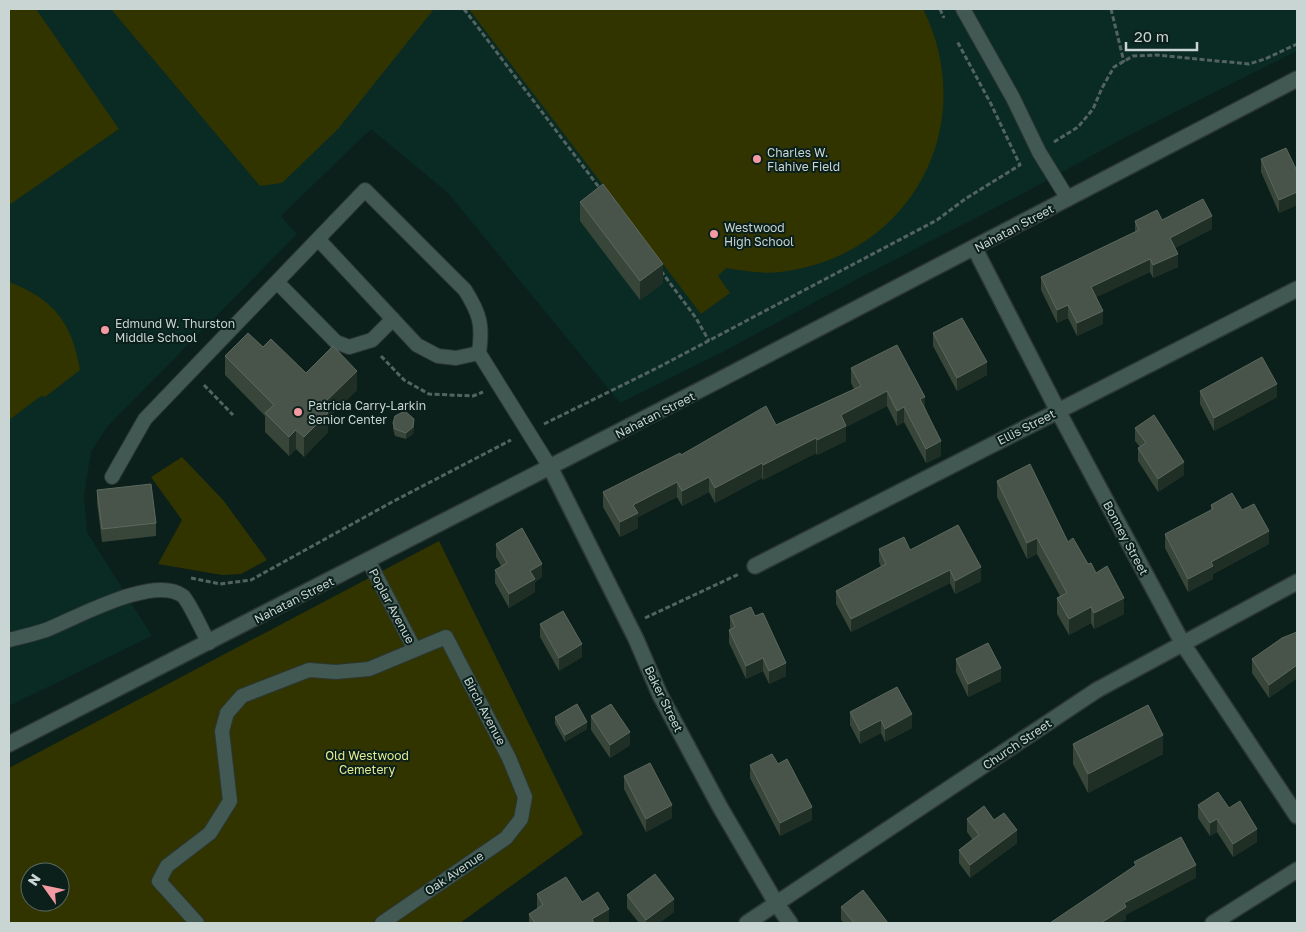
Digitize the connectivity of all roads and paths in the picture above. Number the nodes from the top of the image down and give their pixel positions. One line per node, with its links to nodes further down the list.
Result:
1 (464, 9): 11 (path)
2 (940, 9): 5 (path)
3 (963, 9): 12 (lane)
4 (1111, 9): 8 (path)
5 (948, 26)
6 (953, 34): 19 (path)
7 (1297, 44): 8 (path)
8 (1124, 62): 10 (path)
9 (1297, 79): 12 (street, Nahatan Street)
10 (1052, 143)
11 (605, 195)
12 (1068, 199): 14 (street, Nahatan Street)
13 (318, 239): 16 (lane); 18 (lane); 21 (lane)
14 (975, 249): 24 (street, Bonney Street); 27 (street, Nahatan Street)
15 (656, 264): 19 (path)
16 (277, 282): 18 (lane); 28 (lane)
17 (1297, 289): 24 (street, Ellis Street)
18 (393, 320): 21 (lane)
19 (709, 341): 26 (path)
20 (376, 352): 23 (path)
21 (479, 353): 23 (lane)
22 (201, 382): 25 (path)
23 (500, 387): 26 (lane)
24 (1058, 411): 30 (street, Ellis Street); 36 (street, Bonney Street)
25 (233, 415)
26 (528, 431): 27 (lane); 31 (path)
27 (550, 467): 29 (street, Nahatan Street); 33 (street, Baker Street)
28 (112, 477)
29 (369, 562): 35 (street, Nahatan Street); 37 (lane, Poplar Avenue)
30 (755, 566): 33 (path)
31 (188, 578)
32 (1297, 582): 36 (street, Church Street)
33 (628, 624): 42 (street, Baker Street)
34 (9, 640): 35 (lane)
35 (209, 643): 38 (street, Nahatan Street)
36 (1183, 644): 39 (street, Bonney Street); 42 (street, Church Street)
37 (415, 650): 40 (lane, Birch Avenue); 43 (lane)
38 (9, 744)
39 (1297, 816)
40 (521, 819): 44 (lane, Oak Avenue)
41 (1297, 870): 47 (street)
42 (776, 903): 45 (street, Church Street); 46 (street, Baker Street)
43 (197, 923)
44 (382, 923)
45 (747, 923)
46 (790, 923)
47 (1213, 923)

